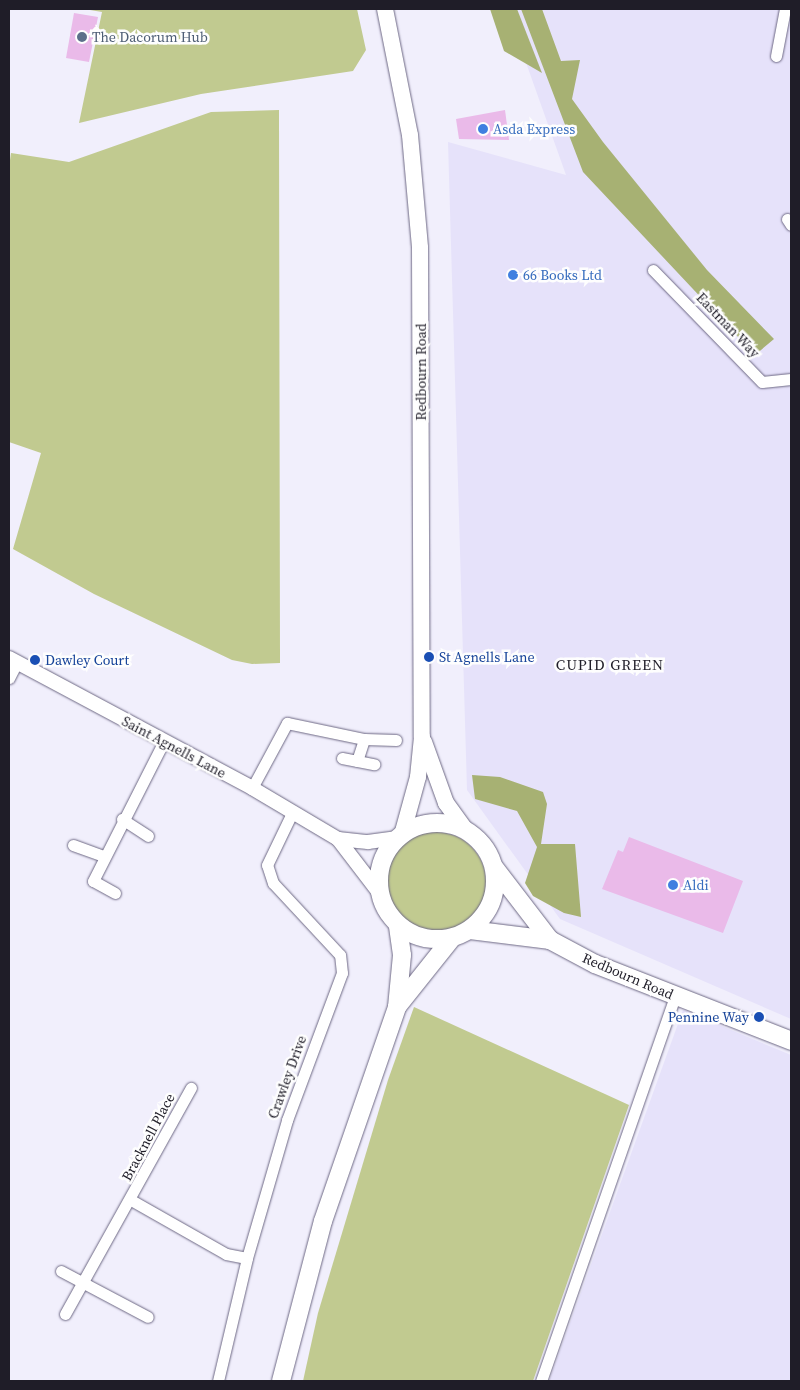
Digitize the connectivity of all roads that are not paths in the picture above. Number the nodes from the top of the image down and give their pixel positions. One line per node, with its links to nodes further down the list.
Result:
1 (386, 9): 8 (main road, Redbourn Road)
2 (785, 9): 3 (street)
3 (776, 56)
4 (653, 270): 5 (street, Eastman Way)
5 (791, 379)
6 (13, 660): 7 (street); 11 (street, Saint Agnells Lane)
7 (9, 678)
8 (422, 737): 18 (main road, Redbourn Road); 20 (main road, Redbourn Road)
9 (364, 739): 10 (street); 13 (street); 15 (street)
10 (396, 740)
11 (164, 741): 15 (street, Saint Agnells Lane); 17 (street)
12 (342, 758): 13 (street)
13 (357, 761): 14 (street)
14 (374, 764)
15 (252, 788): 16 (street, Saint Agnells Lane)
16 (292, 813): 21 (street, Saint Agnells Lane); 36 (street, Crawley Drive)
17 (122, 819): 19 (street); 23 (street)
18 (465, 830): 20 (main road); 24 (main road)
19 (148, 836)
20 (400, 836): 21 (street, Saint Agnells Lane); 26 (main road)
21 (338, 839): 26 (street, Saint Agnells Lane)
22 (73, 845): 23 (street)
23 (103, 856): 25 (street)
24 (494, 866): 28 (main road); 30 (main road, Redbourn Road)
25 (115, 893)
26 (380, 894): 27 (main road)
27 (398, 925): 29 (main road); 32 (main road)
28 (470, 930): 29 (main road); 30 (main road, Redbourn Road)
29 (452, 938): 32 (main road)
30 (550, 940): 31 (main road, Redbourn Road)
31 (675, 997): 33 (main road, Redbourn Road); 43 (street)
32 (397, 1007): 42 (main road)
33 (791, 1041)
34 (191, 1088): 35 (street, Bracknell Place)
35 (131, 1200): 36 (street, Bracknell Place); 38 (street, Bracknell Place)
36 (247, 1258): 41 (street, Crawley Drive)
37 (61, 1271): 38 (street)
38 (84, 1283): 39 (street, Bracknell Place); 40 (street)
39 (65, 1314)
40 (148, 1317)
41 (218, 1381)
42 (281, 1381)
43 (541, 1381)

